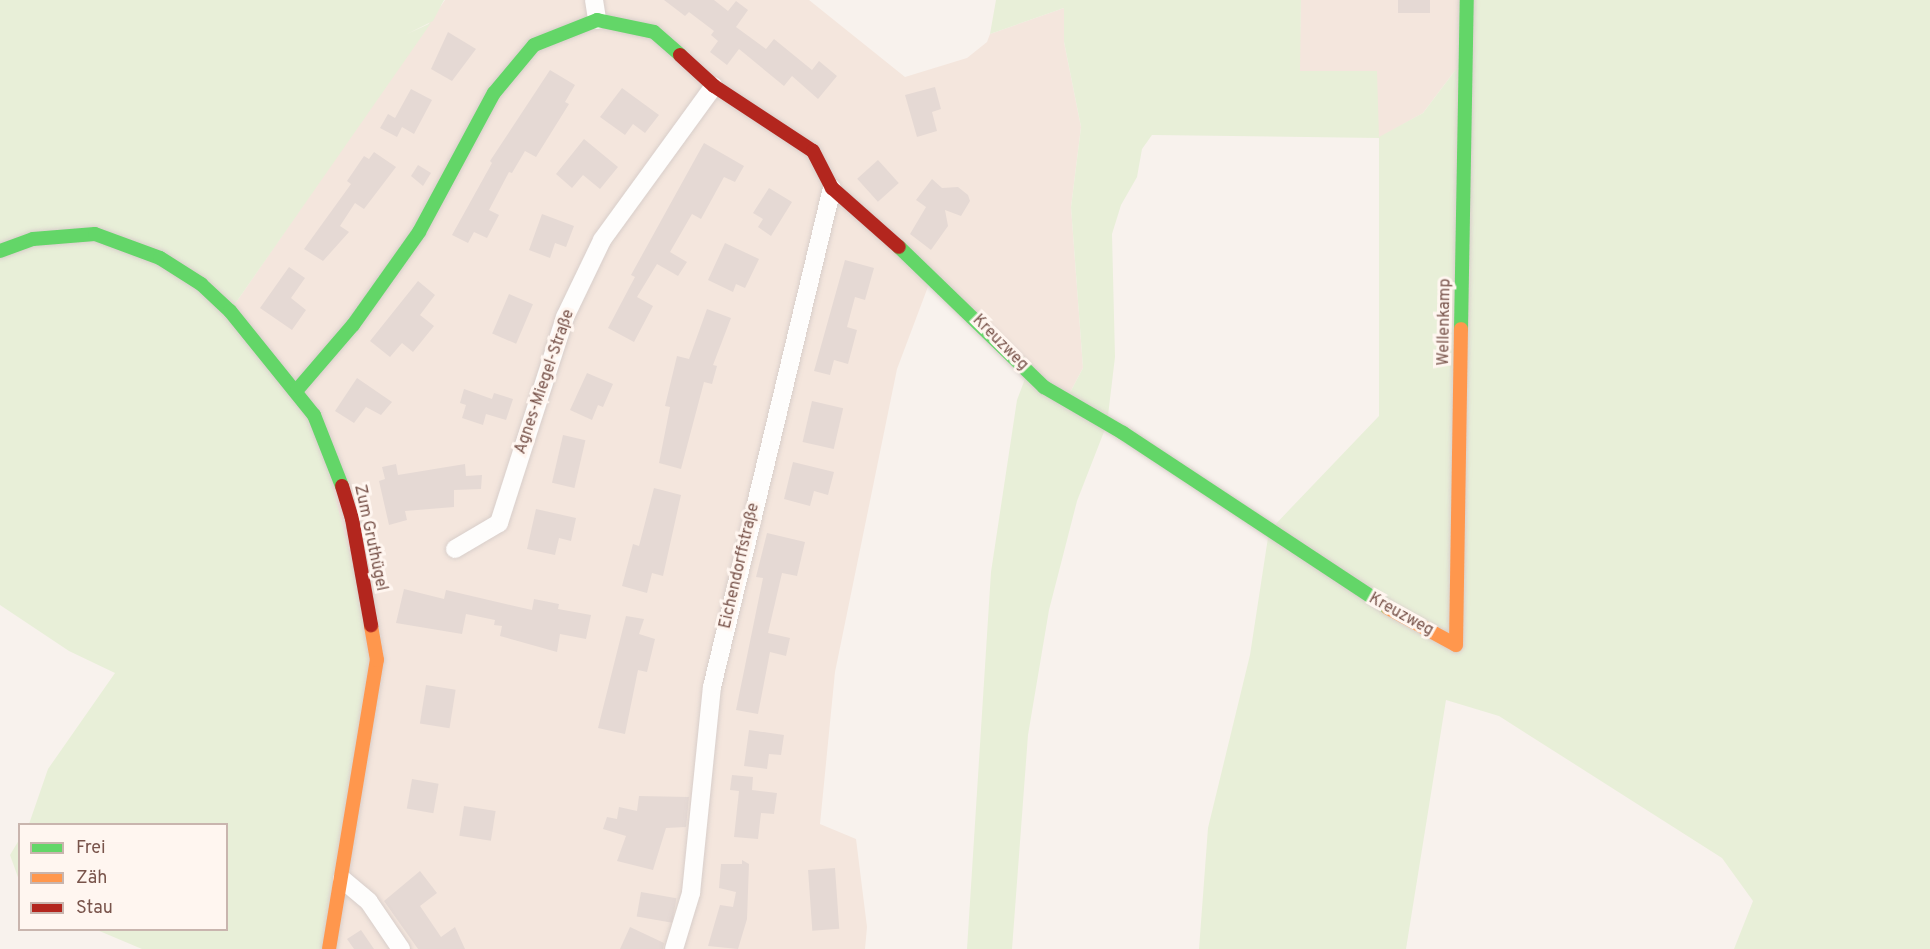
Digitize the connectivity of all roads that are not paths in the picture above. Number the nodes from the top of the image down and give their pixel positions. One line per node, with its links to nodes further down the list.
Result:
1 (594, 0): 3 (street)
2 (1467, 0): 9 (street, Wellenkamp)
3 (597, 20): 4 (street, Kreuzweg); 7 (street)
4 (714, 86): 5 (street, Kreuzweg); 8 (street, Agnes-Miegel-Straße)
5 (832, 188): 9 (street, Kreuzweg); 13 (street, Eichendorffstraße)
6 (0, 251): 7 (street, Zum Gruthügel)
7 (297, 390): 10 (street, Zum Gruthügel)
8 (455, 549)
9 (1456, 645)
10 (342, 879): 11 (street, Zum Gruthügel); 12 (street)
11 (329, 949)
12 (401, 949)
13 (674, 949)

